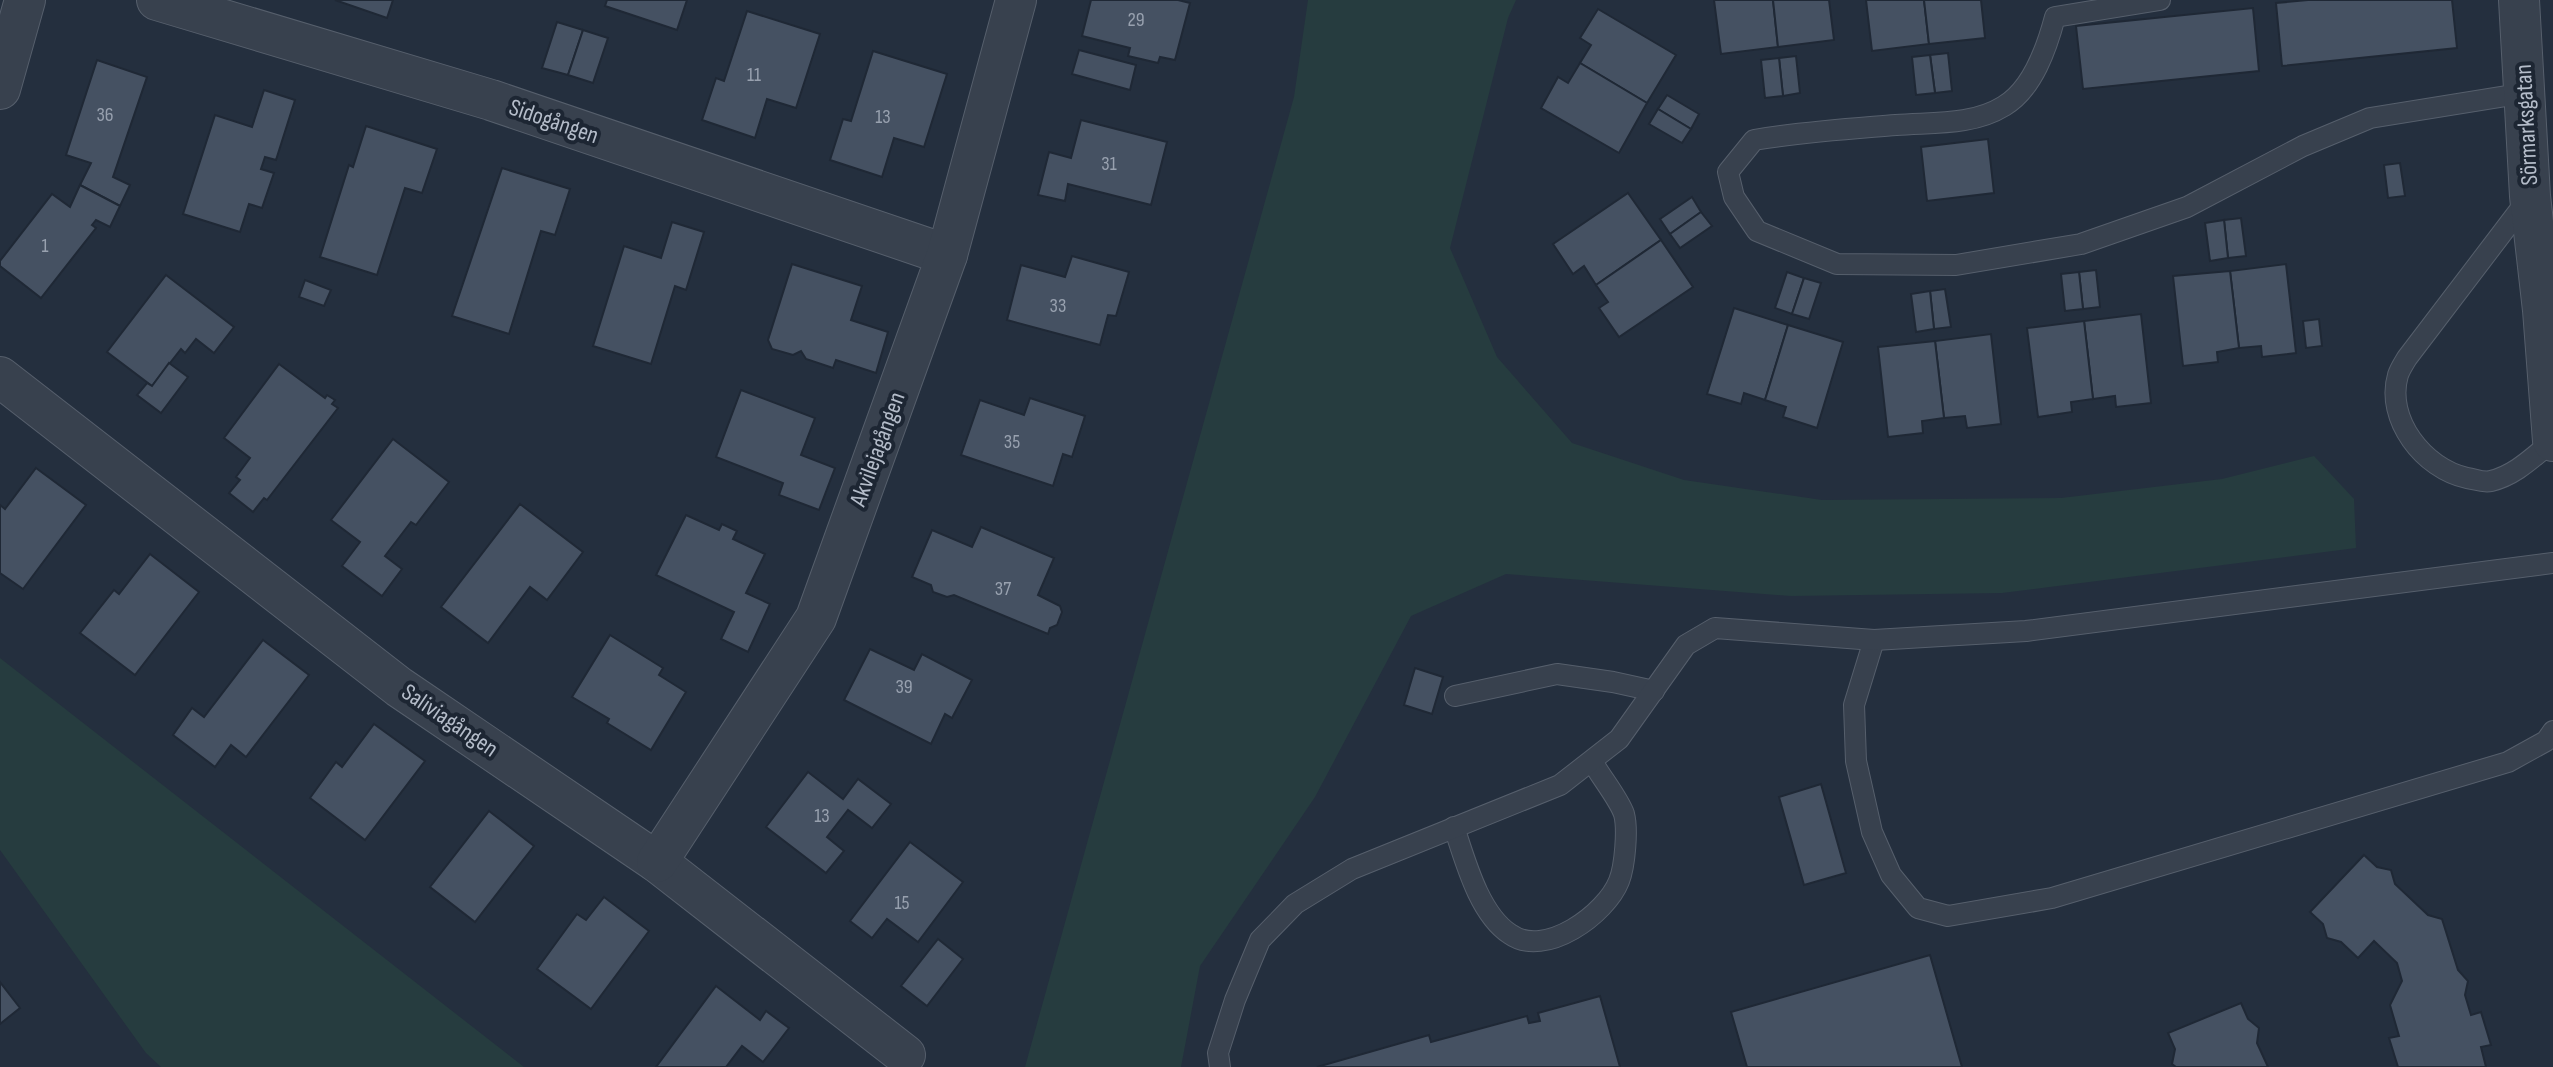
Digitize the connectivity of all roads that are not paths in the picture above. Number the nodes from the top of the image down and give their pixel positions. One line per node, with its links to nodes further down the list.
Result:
1 (25, 0): 6 (street)
2 (157, 0): 9 (street, Sidogången)
3 (1016, 0): 9 (street, Akvilejagången)
4 (2160, 0): 7 (lane)
5 (2519, 0): 7 (street, Sörmarksgatan)
6 (0, 89)
7 (2525, 93): 8 (street, Sörmarksgatan)
8 (2530, 196): 10 (street, Sörmarksgatan); 12 (lane)
9 (947, 255): 20 (street, Akvilejagången)
10 (2548, 309): 12 (street, Sörmarksgatan)
11 (0, 377): 20 (street, Saliviagången)
12 (2553, 441)
13 (2553, 563): 14 (lane)
14 (1874, 640): 15 (lane); 17 (lane)
15 (1654, 691): 16 (lane); 18 (lane)
16 (1455, 696)
17 (2553, 731)
18 (1592, 761): 19 (lane); 19 (lane)
19 (1454, 827): 22 (lane)
20 (657, 862): 21 (street, Saliviagången)
21 (905, 1055)
22 (1220, 1067)

